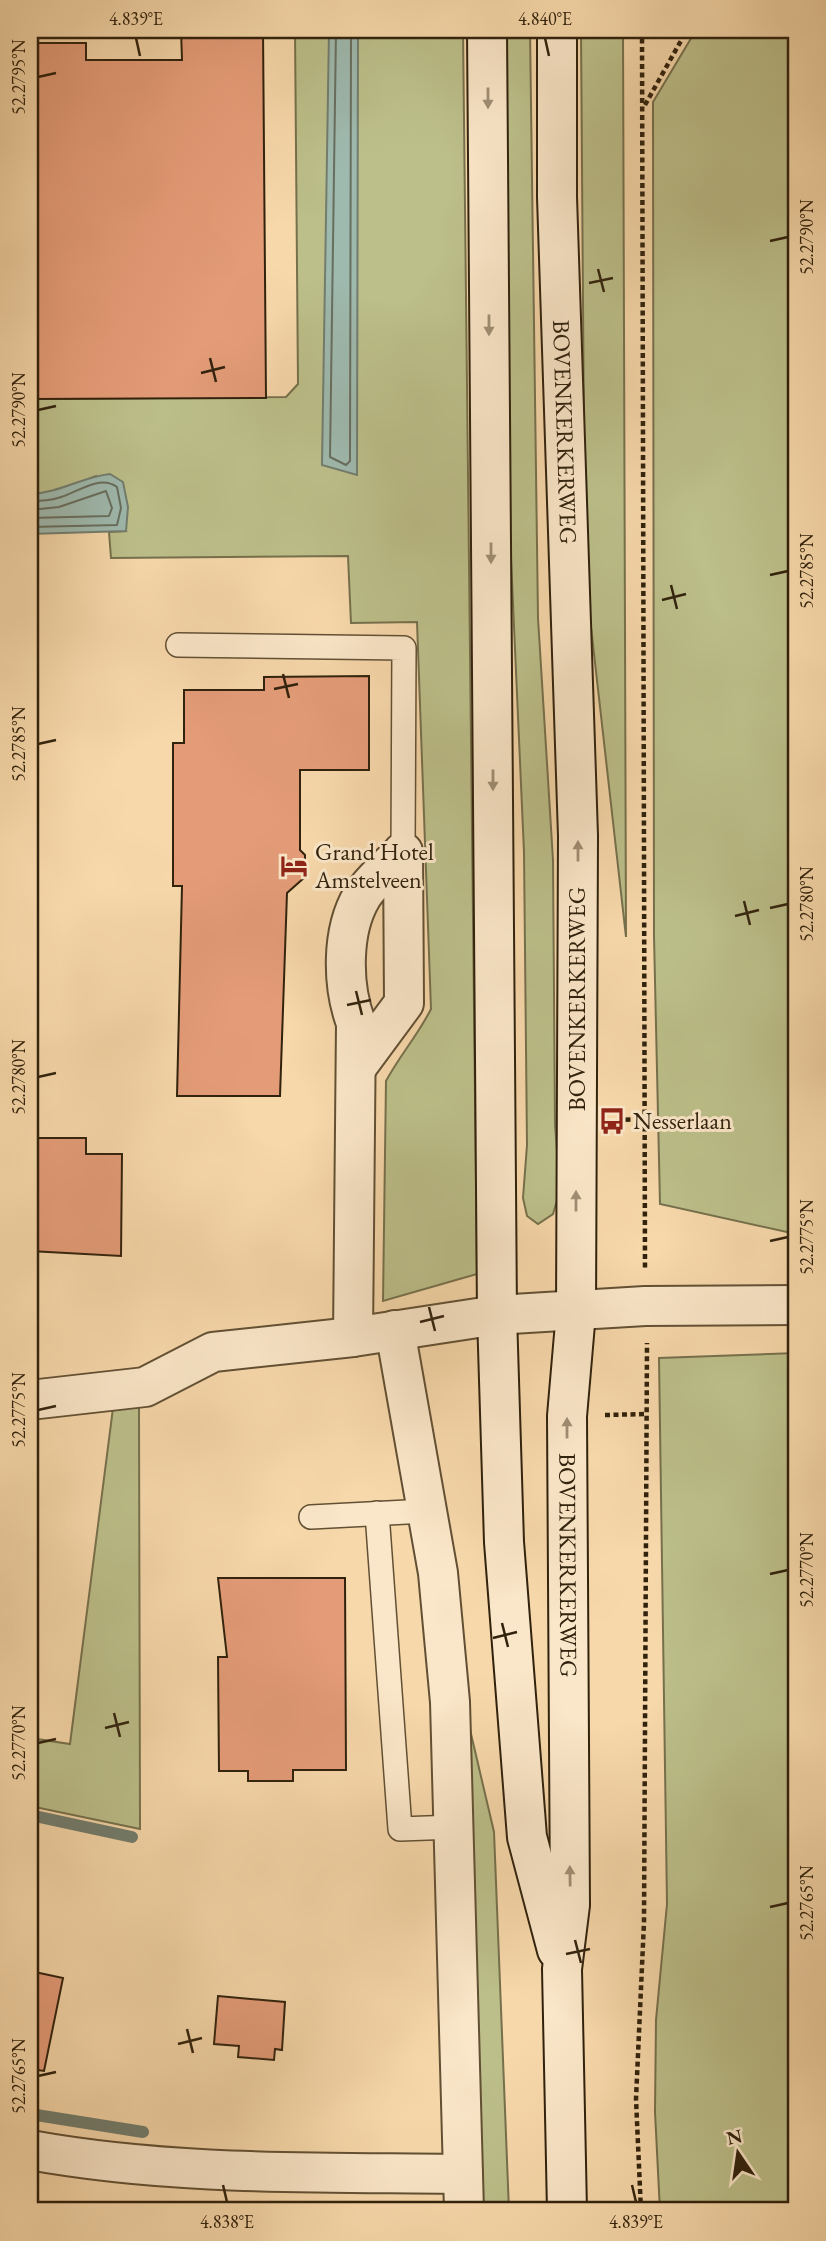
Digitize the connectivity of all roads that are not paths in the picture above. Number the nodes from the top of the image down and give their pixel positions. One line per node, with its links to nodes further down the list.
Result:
1 (487, 30): 8 (main road, BOVENKERKERWEG, one-way to 8)
2 (557, 30): 7 (main road, BOVENKERKERWEG, one-way to 2)
3 (178, 645): 4 (lane)
4 (403, 852): 5 (main road); 5 (main road)
5 (356, 1068): 10 (main road)
6 (796, 1305): 7 (main road)
7 (576, 1312): 8 (main road); 16 (main road, BOVENKERKERWEG, one-way to 7)
8 (497, 1315): 9 (main road); 16 (main road, BOVENKERKERWEG)
9 (395, 1329): 10 (main road); 12 (main road)
10 (353, 1337): 11 (main road)
11 (30, 1400)
12 (426, 1511): 13 (lane); 15 (main road)
13 (377, 1513): 14 (lane); 15 (lane)
14 (311, 1517)
15 (454, 1827): 18 (main road)
16 (562, 1969): 20 (main road, BOVENKERKERWEG)
17 (30, 2150): 18 (main road)
18 (463, 2174): 19 (main road)
19 (464, 2211)
20 (567, 2211)

